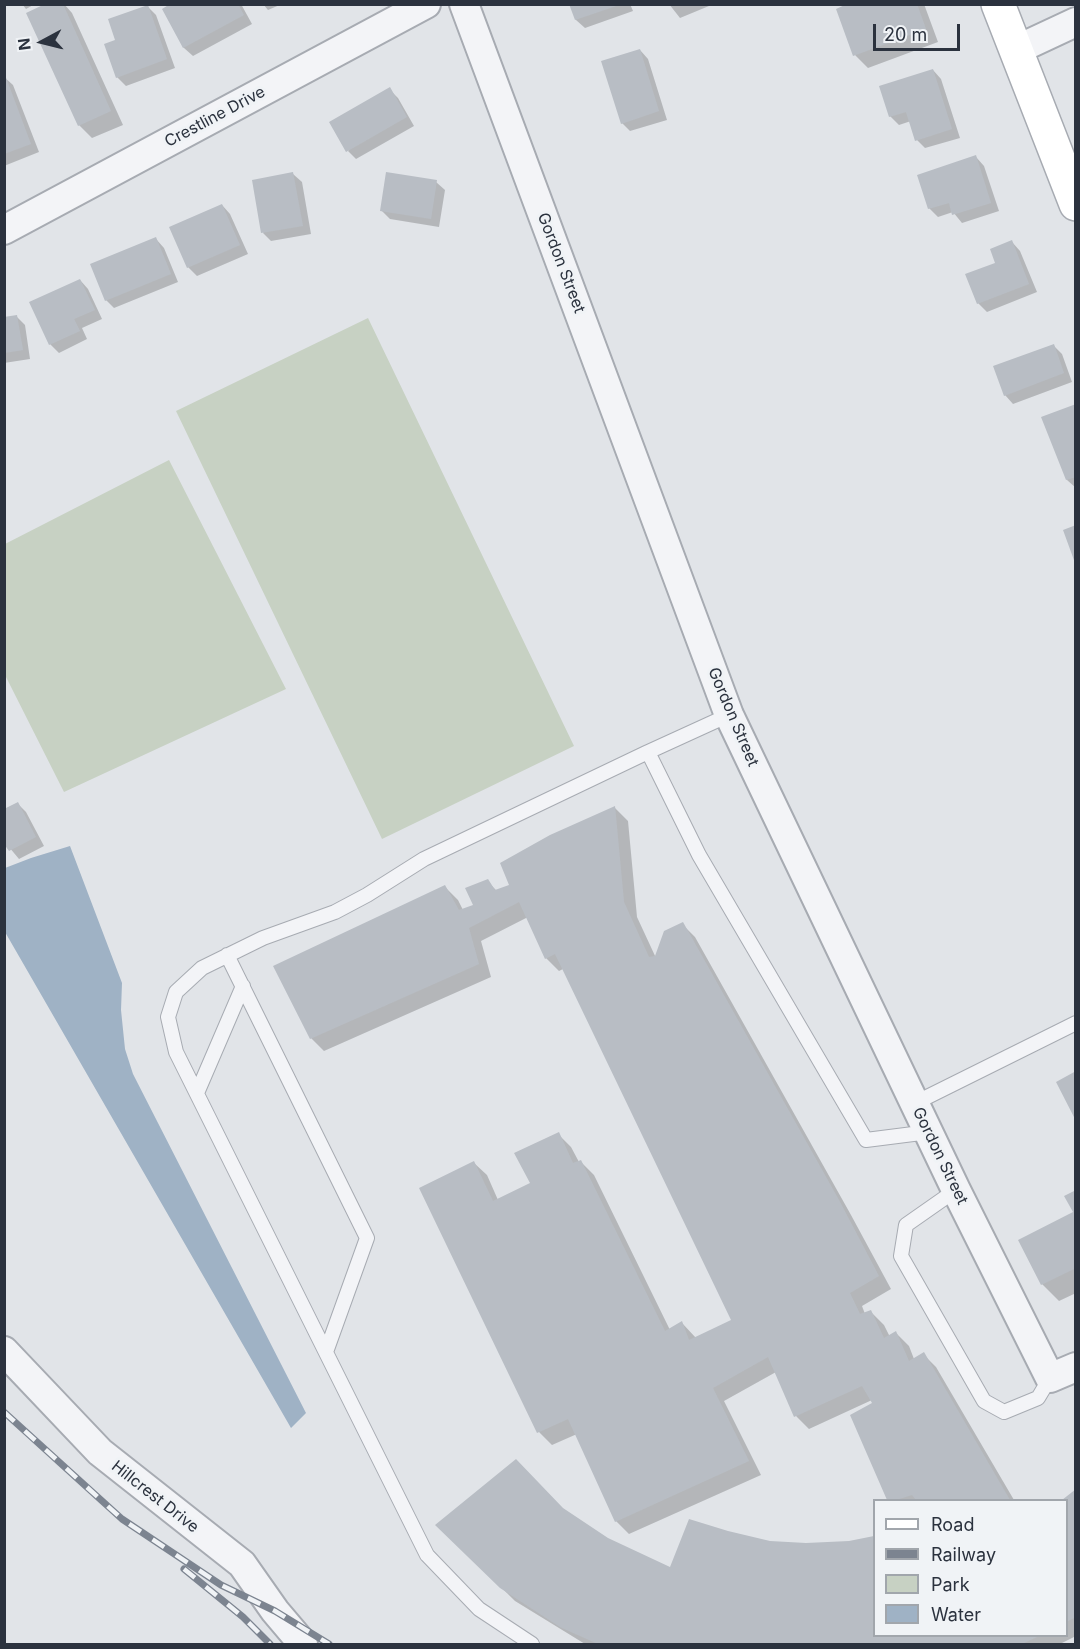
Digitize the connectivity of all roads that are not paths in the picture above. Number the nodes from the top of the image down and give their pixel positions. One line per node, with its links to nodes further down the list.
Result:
1 (426, 4): 7 (street, Crestline Drive)
2 (464, 4): 8 (street, Gordon Street)
3 (998, 4): 5 (street)
4 (1076, 22): 5 (street)
5 (1016, 50): 6 (street)
6 (1076, 204)
7 (4, 230)
8 (729, 715): 9 (lane); 14 (street, Gordon Street)
9 (648, 752): 10 (lane); 15 (lane)
10 (227, 955): 11 (lane); 13 (lane)
11 (243, 986): 13 (lane); 18 (lane)
12 (1076, 1023): 14 (lane)
13 (197, 1093): 18 (lane)
14 (915, 1103): 15 (street, Gordon Street)
15 (929, 1132): 16 (street, Gordon Street)
16 (956, 1190): 20 (street, Gordon Street); 20 (lane)
17 (4, 1351): 21 (street, Hillcrest Drive)
18 (326, 1352): 22 (lane)
19 (1076, 1367): 20 (street)
20 (1050, 1378)
21 (303, 1644)
22 (531, 1644)

